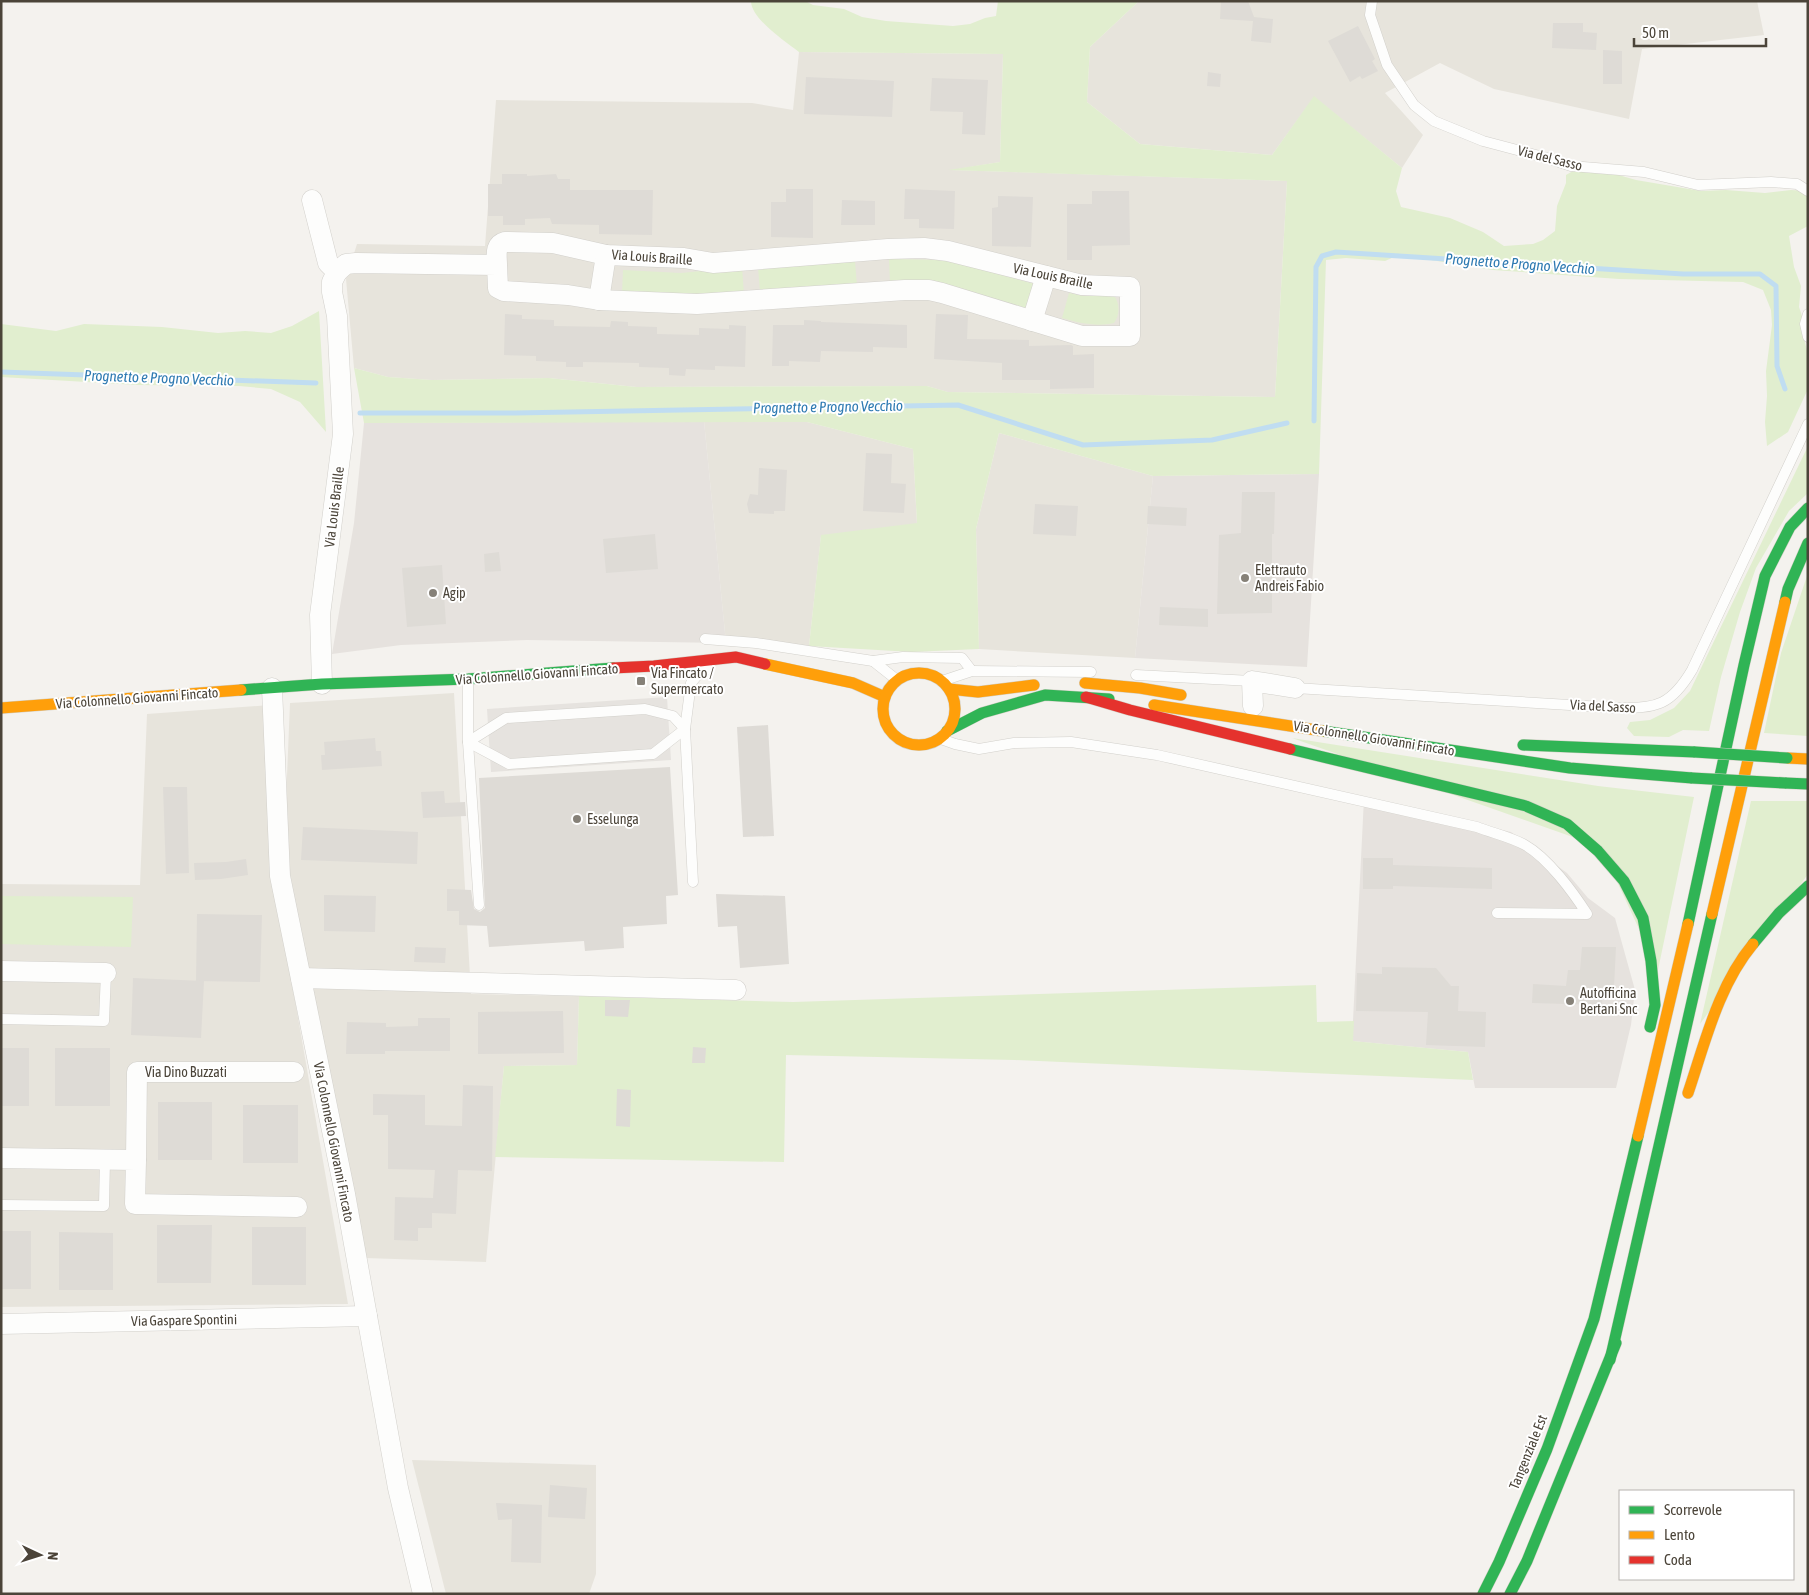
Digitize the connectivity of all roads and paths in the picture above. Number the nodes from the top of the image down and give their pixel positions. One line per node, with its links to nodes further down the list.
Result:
1 (1372, 1): 2 (lane, Via del Sasso)
2 (1808, 191)
3 (312, 200): 6 (street)
4 (606, 255): 5 (street, Via Louis Braille); 7 (street, Via Louis Braille); 8 (street)
5 (497, 266): 6 (street); 8 (street, Via Louis Braille)
6 (337, 272): 24 (street, Via Louis Braille)
7 (1046, 276): 10 (street); 10 (street, Via Louis Braille)
8 (599, 300): 10 (street, Via Louis Braille)
9 (1808, 314): 11 (lane)
10 (1032, 321)
11 (1808, 337)
12 (1808, 424): 29 (lane, Via del Sasso)
13 (1808, 508): 61 (main road)
14 (1808, 543): 63 (main road)
15 (705, 638): 17 (lane)
16 (736, 657): 21 (main road, Via Colonnello Giovanni Fincato); 31 (main road, Via Colonnello Giovanni Fincato); 35 (lane)
17 (873, 661): 18 (lane); 22 (lane)
18 (972, 671): 19 (lane); 27 (lane)
19 (1102, 673)
20 (1130, 674): 23 (lane)
21 (468, 679): 24 (main road, Via Colonnello Giovanni Fincato); 37 (lane)
22 (898, 680): 27 (main road); 31 (main road)
23 (1252, 680): 29 (street, Via del Sasso); 33 (street)
24 (322, 684): 28 (main road, Via Colonnello Giovanni Fincato)
25 (1053, 684): 27 (main road)
26 (1070, 684): 30 (main road)
27 (945, 685): 36 (main road)
28 (272, 688): 34 (main road, Via Colonnello Giovanni Fincato); 47 (street, Via Colonnello Giovanni Fincato)
29 (1295, 688)
30 (1188, 696)
31 (885, 697): 36 (main road, Via Colonnello Giovanni Fincato)
32 (1086, 697): 36 (main road, Via Colonnello Giovanni Fincato); 40 (main road, Via Colonnello Giovanni Fincato, bridge); 50 (main road)
33 (1253, 706)
34 (1, 708)
35 (685, 729): 37 (lane); 37 (lane); 41 (lane)
36 (943, 735): 44 (lane)
37 (468, 742): 43 (lane)
38 (1512, 744): 39 (main road, bridge)
39 (1808, 760)
40 (1808, 784)
41 (693, 882)
42 (1808, 886): 53 (main road)
43 (479, 905)
44 (1498, 913)
45 (1, 971): 46 (street)
46 (106, 972): 49 (lane)
47 (301, 978): 48 (street); 60 (street, Via Colonnello Giovanni Fincato)
48 (736, 990)
49 (1, 1020)
50 (1648, 1038)
51 (294, 1072): 56 (street, Via Dino Buzzati)
52 (1638, 1085): 61 (main road)
53 (1686, 1102)
54 (1, 1158): 55 (street)
55 (104, 1160): 56 (street); 57 (lane)
56 (136, 1160): 58 (street, Via Dino Buzzati)
57 (1, 1206)
58 (297, 1207)
59 (1644, 1263): 63 (main road)
60 (367, 1316): 62 (street, Via Gaspare Spontini); 64 (street, Via Colonnello Giovanni Fincato)
61 (1594, 1320): 65 (main road, Tangenziale Est)
62 (1, 1324)
63 (1610, 1360): 66 (main road)
64 (423, 1594)
65 (1483, 1594)
66 (1510, 1594)

